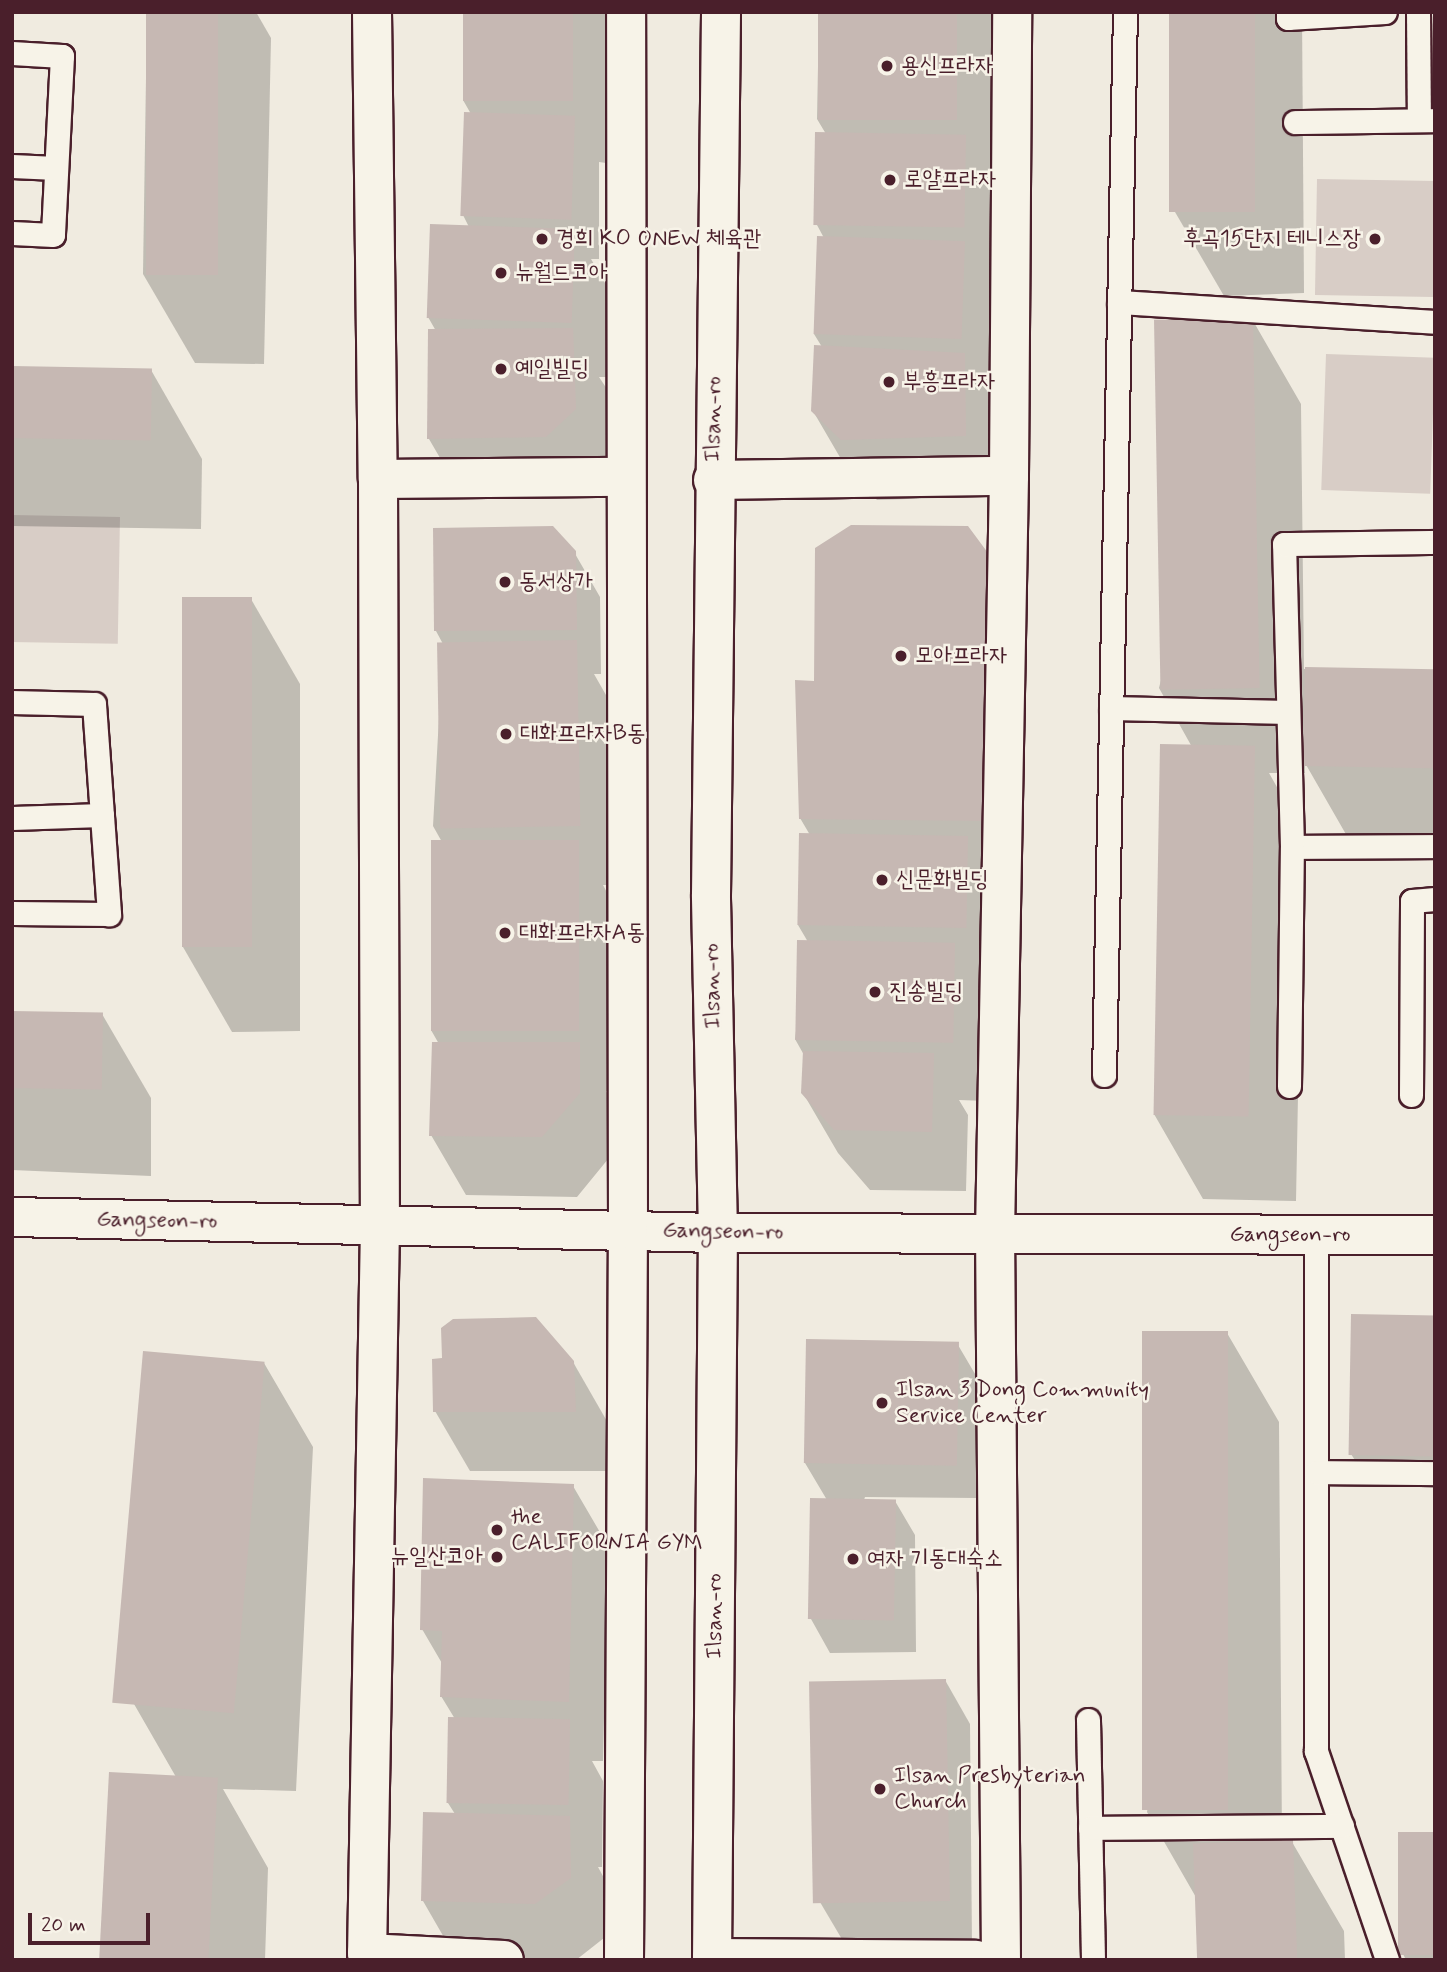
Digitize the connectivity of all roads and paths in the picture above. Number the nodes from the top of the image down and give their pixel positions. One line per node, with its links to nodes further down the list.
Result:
1 (372, 12): 19 (main road)
2 (626, 12): 18 (main road)
3 (721, 12): 20 (main road, Ilsan-ro)
4 (1012, 12): 17 (main road)
5 (1125, 12): 15 (lane)
6 (1288, 12): 7 (lane)
7 (1385, 12)
8 (1418, 12): 10 (lane)
9 (12, 53): 13 (lane)
10 (1427, 120): 11 (lane)
11 (1295, 122)
12 (12, 166): 13 (lane)
13 (56, 168): 14 (lane)
14 (12, 233)
15 (1119, 302): 16 (lane); 23 (lane)
16 (1435, 323)
17 (1009, 476): 20 (main road); 38 (main road)
18 (625, 477): 19 (main road); 36 (main road)
19 (378, 478): 35 (main road)
20 (713, 480): 37 (main road, Ilsan-ro)
21 (1435, 542): 24 (lane)
22 (12, 702): 25 (lane)
23 (1111, 708): 24 (lane); 31 (lane)
24 (1288, 712): 28 (lane)
25 (102, 815): 26 (lane); 30 (lane)
26 (12, 818)
27 (1435, 846): 28 (lane)
28 (1292, 847): 32 (lane)
29 (1435, 899): 33 (lane)
30 (12, 914)
31 (1104, 1075)
32 (1289, 1086)
33 (1411, 1095)
34 (12, 1217): 35 (main road, Gangseon-ro)
35 (380, 1226): 36 (main road, Gangseon-ro); 47 (main road)
36 (628, 1230): 37 (main road, Gangseon-ro); 48 (main road)
37 (718, 1233): 38 (main road, Gangseon-ro); 46 (main road, Ilsan-ro)
38 (995, 1234): 39 (main road, Gangseon-ro); 50 (main road)
39 (1316, 1235): 40 (main road, Gangseon-ro); 41 (lane)
40 (1435, 1235)
41 (1317, 1472): 42 (lane); 44 (lane)
42 (1435, 1473)
43 (1088, 1720): 45 (lane)
44 (1342, 1826): 45 (lane); 52 (lane)
45 (1090, 1828): 51 (lane)
46 (712, 1959): 49 (main road)
47 (504, 1960)
48 (624, 1960)
49 (976, 1960)
50 (1001, 1960)
51 (1093, 1960)
52 (1387, 1960)

